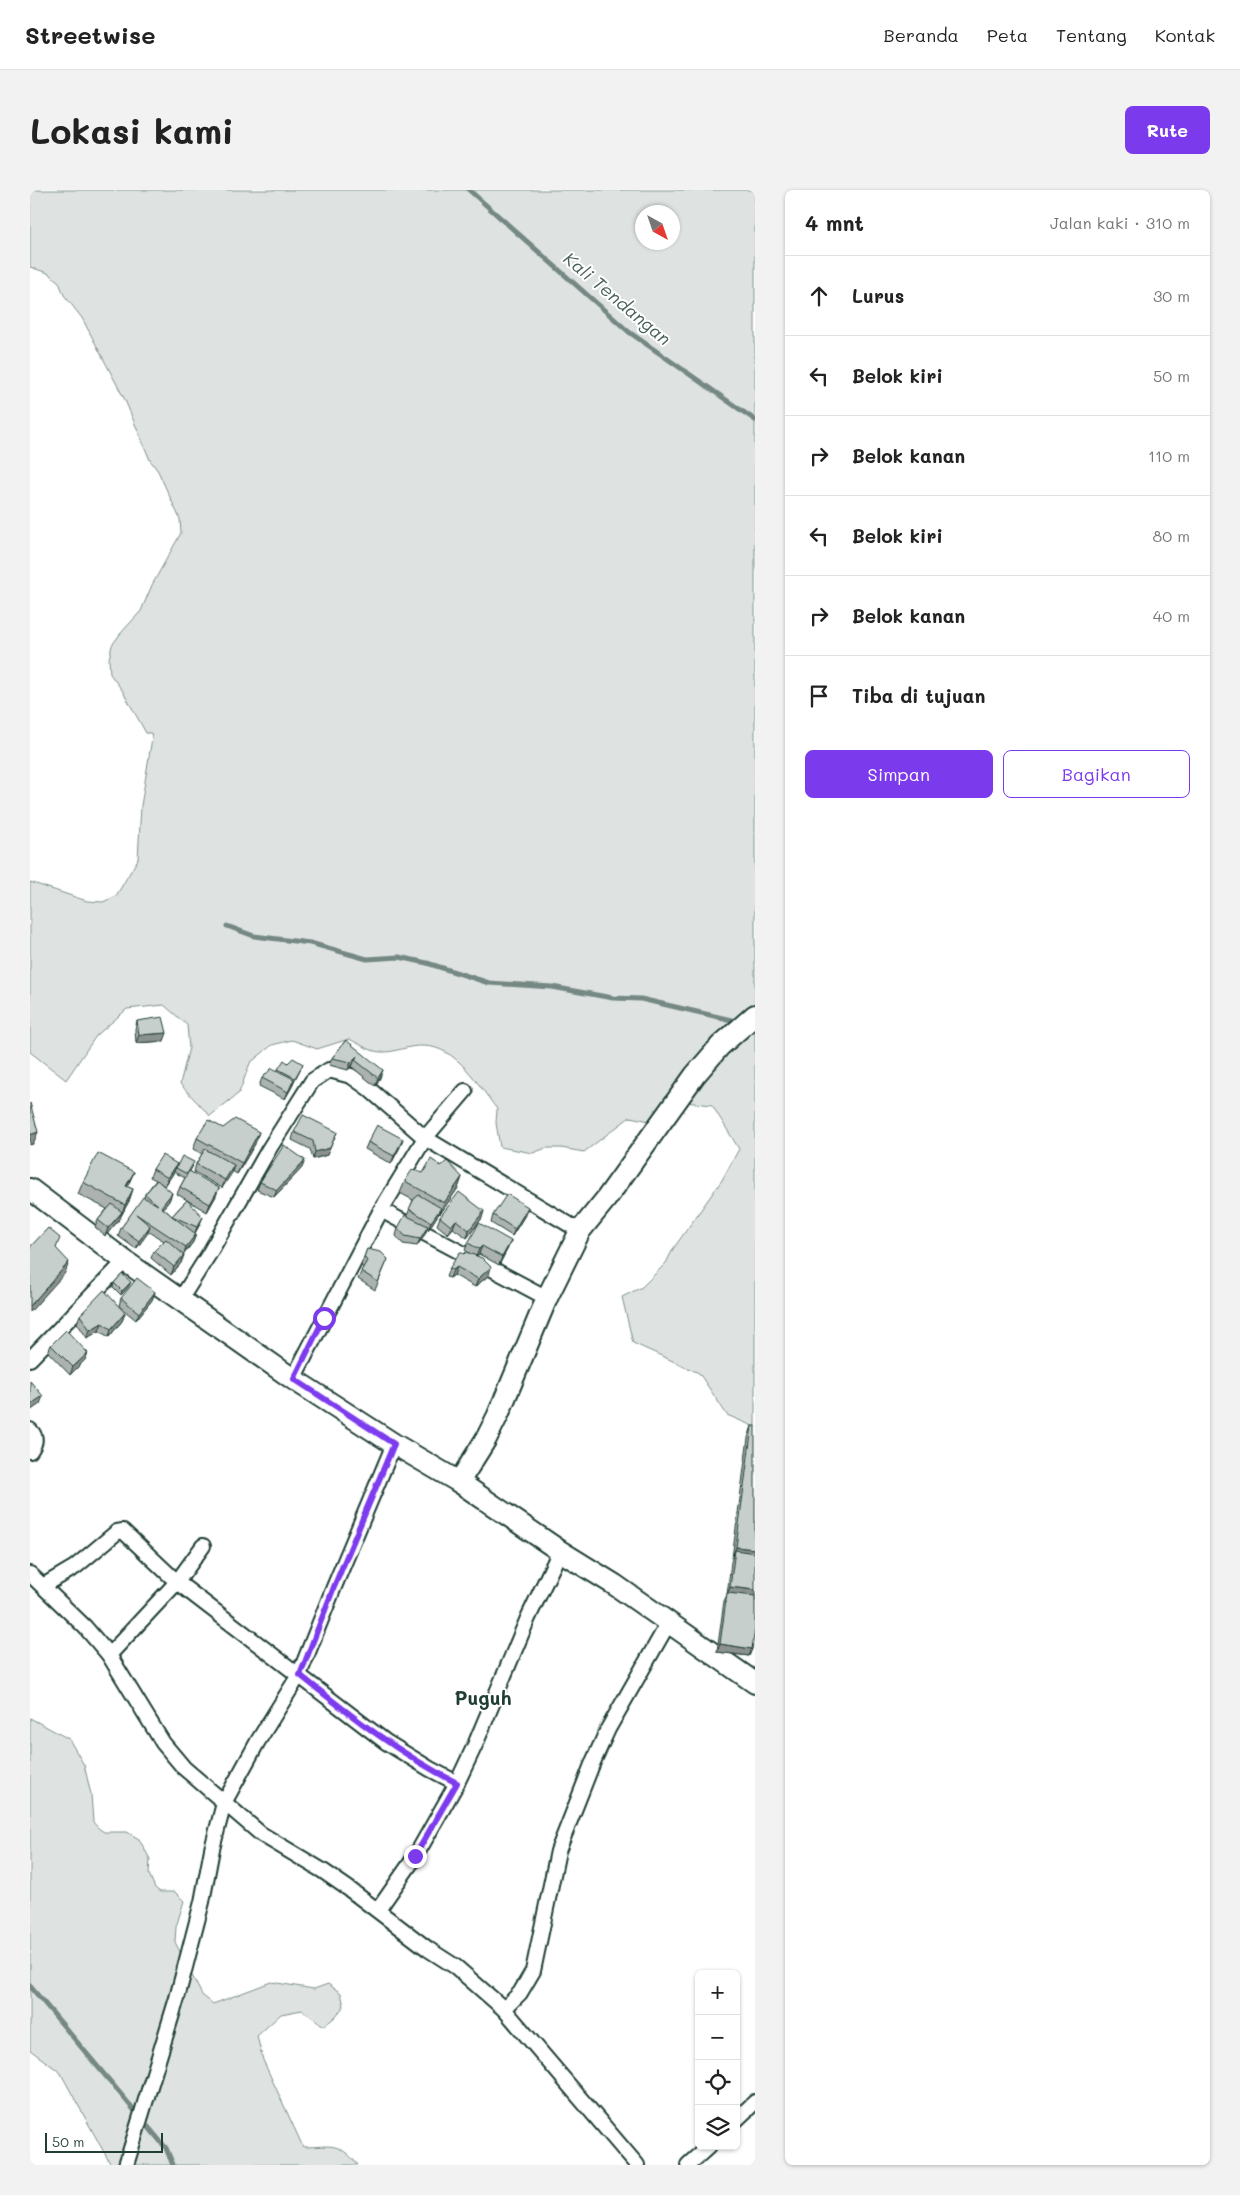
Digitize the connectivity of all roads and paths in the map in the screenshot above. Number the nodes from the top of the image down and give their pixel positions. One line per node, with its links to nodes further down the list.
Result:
1 (755, 1014): 6 (street)
2 (465, 1091): 3 (street)
3 (425, 1138): 5 (street); 6 (street); 9 (street)
4 (30, 1190): 7 (street)
5 (380, 1210): 8 (street); 11 (street)
6 (580, 1231): 8 (street)
7 (125, 1261): 9 (street); 10 (street)
8 (547, 1298): 15 (street)
9 (180, 1300): 11 (street)
10 (30, 1359)
11 (294, 1379): 13 (street)
12 (30, 1430): 14 (street)
13 (394, 1444): 15 (street); 23 (street)
14 (30, 1451)
15 (459, 1482): 17 (street)
16 (203, 1546): 19 (street)
17 (560, 1551): 21 (street); 25 (street)
18 (30, 1574): 20 (street)
19 (177, 1582): 20 (street); 22 (street); 23 (street)
20 (43, 1586): 22 (street)
21 (669, 1622): 24 (street); 28 (street)
22 (109, 1656): 26 (street)
23 (300, 1675): 25 (street); 26 (street)
24 (755, 1683)
25 (457, 1783): 27 (street)
26 (224, 1803): 27 (street); 32 (street)
27 (378, 1910): 28 (street)
28 (504, 2009): 33 (street)
29 (755, 2102): 30 (street)
30 (740, 2116)
31 (705, 2150): 34 (street)
32 (126, 2165)
33 (637, 2165)
34 (688, 2165)

